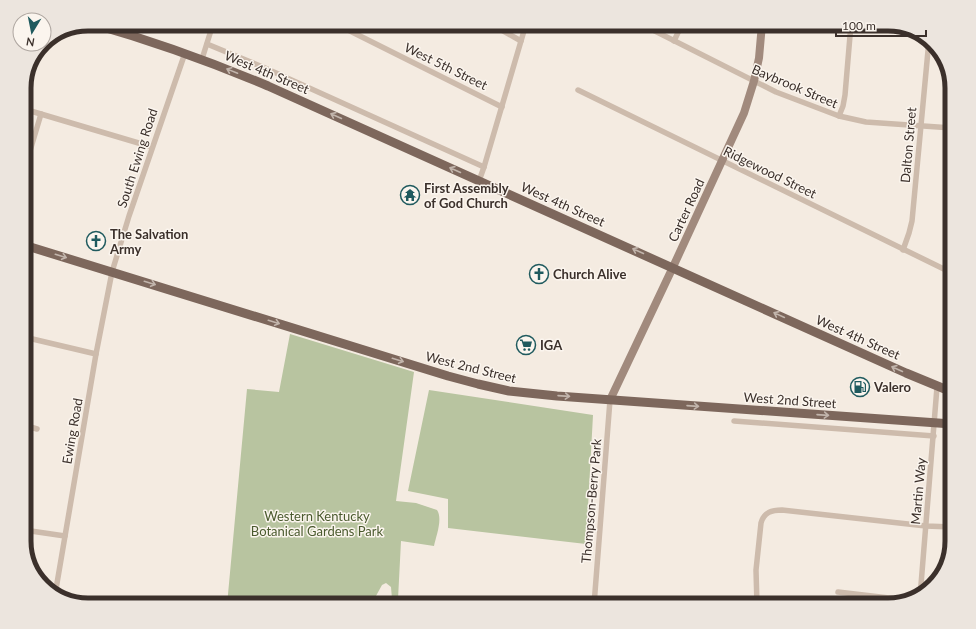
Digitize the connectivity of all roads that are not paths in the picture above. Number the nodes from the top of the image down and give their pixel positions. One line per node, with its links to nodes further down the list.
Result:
1 (118, 31): 11 (main road, West 4th Street)
2 (134, 31): 11 (street)
3 (211, 31): 14 (street)
4 (350, 31): 20 (street, West 5th Street)
5 (503, 31): 13 (street)
6 (524, 31): 13 (street)
7 (655, 31): 12 (street, Baybrook Street)
8 (678, 31): 12 (street)
9 (761, 31): 18 (main road, Carter Road)
10 (850, 31): 23 (street)
11 (133, 35): 16 (main road, West 4th Street)
12 (674, 40): 18 (street, Baybrook Street)
13 (521, 41): 20 (street)
14 (207, 44): 17 (street); 29 (street, West 4th Street)
15 (928, 48): 24 (street, Dalton Street)
16 (185, 53): 17 (main road, West 4th Street); 26 (street, South Ewing Road)
17 (202, 59): 30 (main road, West 4th Street, one-way to 17)
18 (754, 81): 23 (street, Baybrook Street); 28 (main road, Carter Road)
19 (578, 90): 28 (street, Ridgewood Street)
20 (502, 107): 29 (street)
21 (31, 111): 22 (street)
22 (41, 114): 26 (street); 27 (street)
23 (840, 116): 24 (street, Baybrook Street)
24 (921, 126): 25 (street, Baybrook Street); 32 (street, Dalton Street)
25 (945, 128)
26 (152, 147): 35 (street, South Ewing Road)
27 (31, 148)
28 (722, 161): 32 (street, Ridgewood Street); 33 (main road, Carter Road)
29 (484, 167): 30 (street)
30 (479, 181): 33 (main road, West 4th Street, one-way to 30)
31 (31, 247): 35 (main road, West 2nd Street, one-way to 35)
32 (903, 250): 34 (street, Ridgewood Street)
33 (673, 267): 38 (main road, West 4th Street, one-way to 33); 40 (main road, Carter Road)
34 (945, 270)
35 (112, 272): 37 (street, Ewing Road); 40 (main road, West 2nd Street, one-way to 40)
36 (31, 339): 37 (street)
37 (96, 354): 52 (street, Ewing Road)
38 (937, 386): 39 (main road, West 4th Street); 44 (street, Martin Way)
39 (945, 389)
40 (610, 400): 41 (main road, West 2nd Street, one-way to 41); 56 (street, Thompson-Berry Park)
41 (761, 411): 43 (street); 44 (main road, West 2nd Street, one-way to 44)
42 (734, 421): 43 (street, West 2nd Street)
43 (759, 422): 48 (street, West 2nd Street)
44 (934, 423): 45 (main road, West 2nd Street); 48 (street, Martin Way)
45 (945, 424)
46 (31, 427): 47 (street)
47 (37, 429)
48 (934, 436): 49 (street, Martin Way)
49 (926, 526): 50 (street); 54 (street, Martin Way); 57 (street)
50 (945, 527)
51 (31, 531): 52 (street)
52 (64, 536): 53 (street, Ewing Road)
53 (55, 587)
54 (921, 587)
55 (838, 592): 58 (street)
56 (595, 598)
57 (757, 598)
58 (889, 598)

